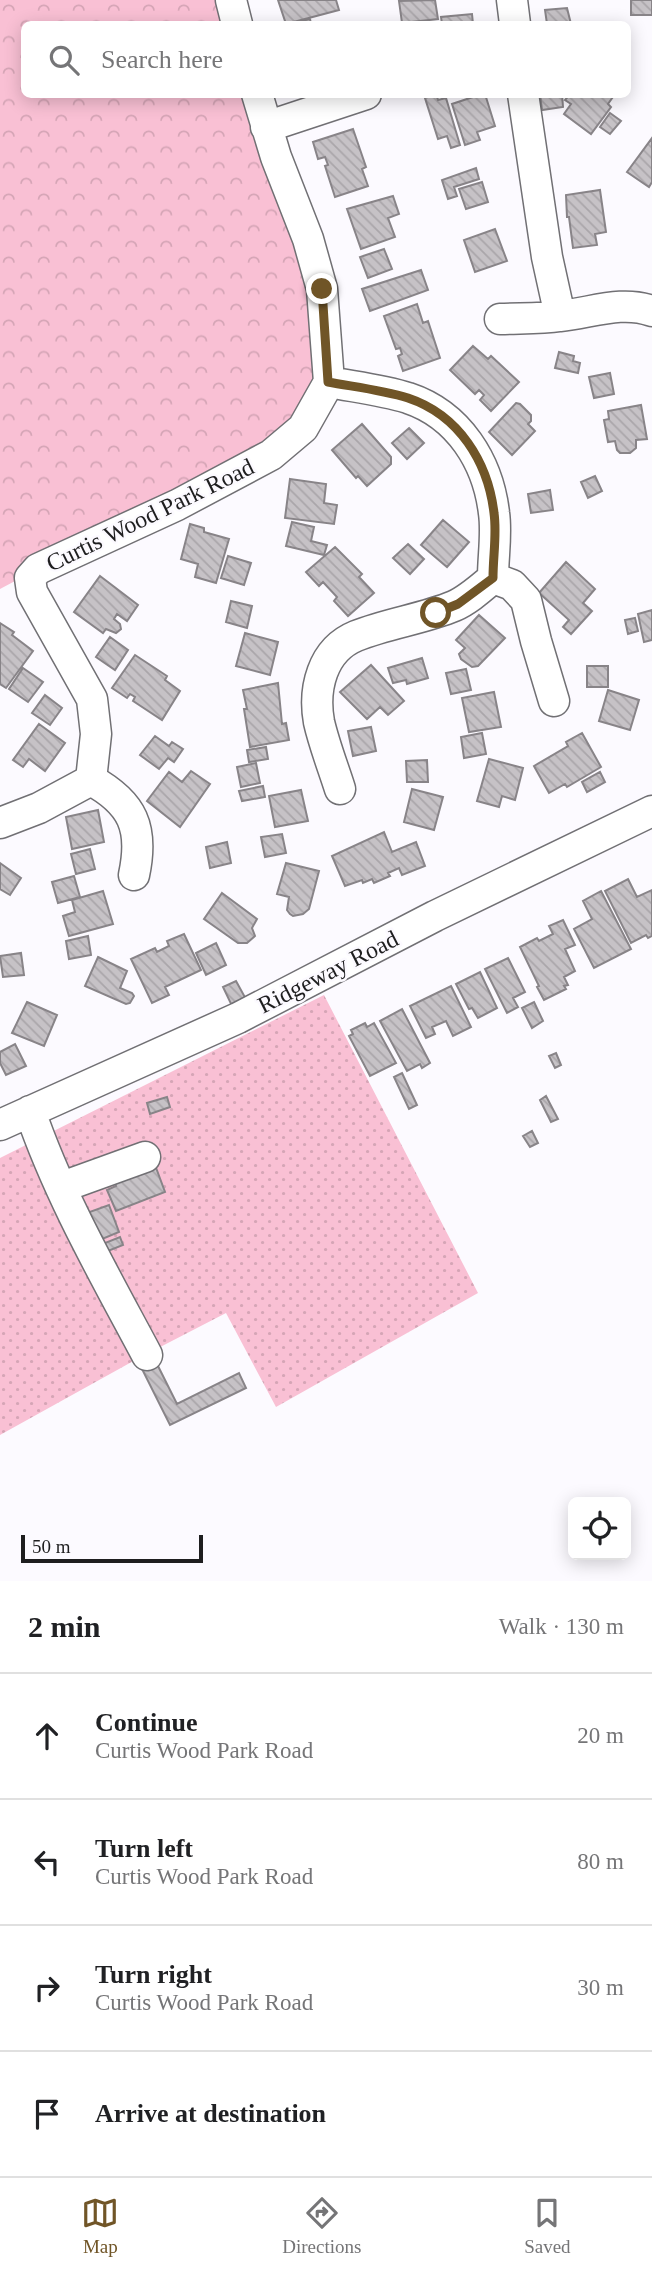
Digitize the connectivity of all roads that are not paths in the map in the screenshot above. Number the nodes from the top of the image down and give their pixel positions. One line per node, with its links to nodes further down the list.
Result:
1 (231, 0): 3 (street)
2 (512, 0): 4 (street)
3 (236, 21)
4 (515, 21)
5 (258, 98): 8 (street)
6 (354, 98): 8 (street)
7 (524, 98): 10 (street)
8 (266, 127): 12 (street)
9 (652, 311): 10 (street)
10 (560, 316): 11 (street)
11 (500, 319)
12 (328, 382): 13 (street); 15 (street, Curtis Wood Park Road)
13 (493, 578): 14 (street); 16 (street)
14 (554, 701)
15 (91, 780): 18 (street); 19 (street)
16 (340, 789)
17 (652, 811): 20 (street, Ridgeway Road)
18 (0, 823)
19 (134, 875)
20 (30, 1111): 21 (street, Ridgeway Road); 23 (street)
21 (0, 1125)
22 (145, 1157): 23 (street)
23 (61, 1187): 24 (street)
24 (147, 1355)

